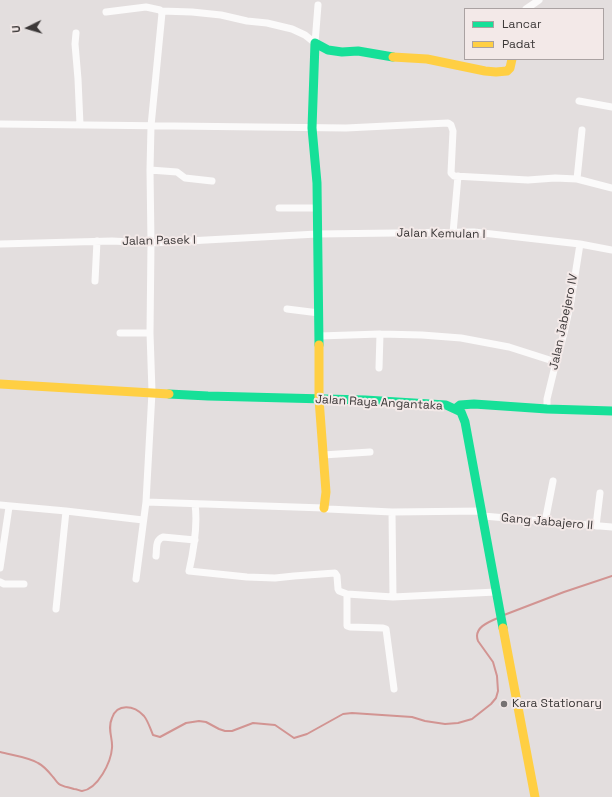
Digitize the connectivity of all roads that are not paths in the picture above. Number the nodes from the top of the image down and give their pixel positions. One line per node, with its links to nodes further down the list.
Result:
1 (539, 0): 3 (street)
2 (318, 5): 7 (street)
3 (527, 8)
4 (161, 11): 5 (street); 7 (street); 13 (street)
5 (106, 12)
6 (76, 33): 12 (street)
7 (315, 43): 8 (main road); 14 (main road)
8 (512, 60)
9 (579, 101): 10 (street)
10 (612, 107)
11 (0, 124): 12 (street)
12 (80, 124): 13 (street)
13 (151, 126): 14 (street); 16 (street)
14 (312, 128): 17 (street); 22 (main road)
15 (582, 130): 18 (street)
16 (150, 170): 19 (street); 26 (street)
17 (458, 176): 18 (street); 23 (street)
18 (577, 179): 20 (street)
19 (212, 181)
20 (612, 188)
21 (279, 208): 22 (street)
22 (317, 208): 24 (main road)
23 (453, 233): 24 (street, Jalan Kemulan I); 28 (street, Jalan Kemulan I)
24 (317, 234): 26 (street, Jalan Pasek I); 32 (main road)
25 (96, 241): 26 (street, Jalan Pasek I); 27 (street, Jalan Pasek I); 30 (street)
26 (151, 243): 34 (street)
27 (0, 244)
28 (580, 244): 29 (street, Jalan Kemulan I); 37 (street, Jalan Jabejero IV)
29 (612, 250)
30 (95, 281)
31 (287, 310): 32 (street)
32 (319, 313): 36 (main road)
33 (120, 332): 34 (street)
34 (150, 333): 40 (street)
35 (380, 334): 36 (street); 37 (street); 38 (street)
36 (318, 336): 41 (main road)
37 (556, 362): 42 (street, Jalan Jabejero IV)
38 (379, 368)
39 (0, 384): 40 (main road, Jalan Raya Angantaka)
40 (152, 392): 41 (main road, Jalan Raya Angantaka); 49 (street)
41 (319, 399): 43 (main road, Jalan Raya Angantaka); 46 (main road)
42 (547, 404): 43 (main road); 44 (main road)
43 (455, 409): 56 (main road, Jalan Raya Angantaka)
44 (612, 411)
45 (370, 452): 46 (street)
46 (323, 455): 53 (main road)
47 (553, 482): 58 (street)
48 (600, 493): 59 (street)
49 (146, 502): 50 (street, Gang Jabajero II); 57 (street)
50 (195, 504): 53 (street, Gang Jabajero II); 61 (street)
51 (0, 505): 52 (street)
52 (9, 507): 54 (street); 63 (street)
53 (324, 508): 55 (street, Gang Jabajero II)
54 (66, 511): 57 (street); 70 (street)
55 (392, 512): 56 (street, Gang Jabajero II); 69 (street)
56 (482, 514): 58 (street, Gang Jabajero II); 67 (main road, Jalan Raya Angantaka)
57 (143, 520): 64 (street)
58 (545, 522): 59 (street, Gang Jabajero II)
59 (596, 526): 60 (street, Gang Jabajero II)
60 (612, 527)
61 (195, 540): 62 (street); 68 (street)
62 (156, 556)
63 (0, 568)
64 (136, 579)
65 (0, 582): 66 (street)
66 (24, 584)
67 (490, 593): 69 (street); 72 (main road, Jalan Raya Angantaka)
68 (347, 594): 69 (street); 71 (street)
69 (393, 597)
70 (56, 609)
71 (394, 690)
72 (535, 797)

